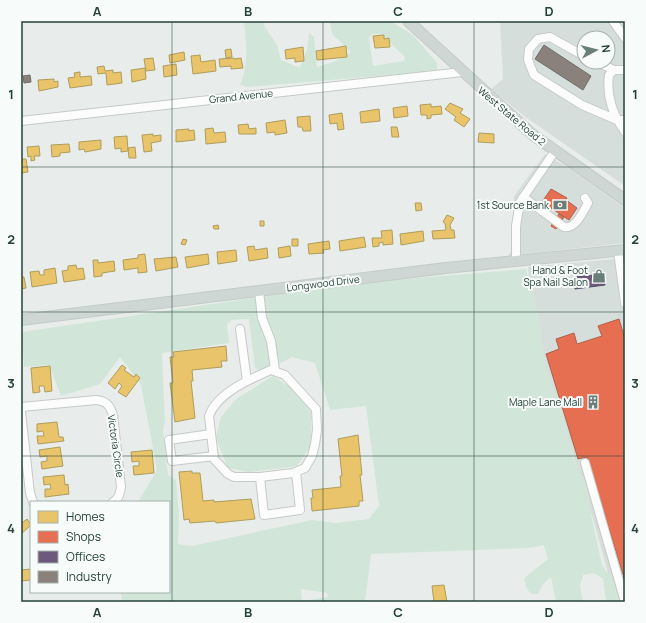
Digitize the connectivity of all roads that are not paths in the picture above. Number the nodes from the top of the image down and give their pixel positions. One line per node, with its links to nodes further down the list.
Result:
1 (408, 21): 6 (main road, West State Road 2)
2 (613, 21): 3 (street)
3 (625, 38)
4 (576, 51): 7 (street)
5 (614, 70): 7 (street)
6 (462, 72): 8 (street, Grand Avenue); 10 (main road, West State Road 2)
7 (621, 120): 9 (street)
8 (21, 121)
9 (625, 132)
10 (555, 151): 11 (street); 13 (main road, West State Road 2)
11 (523, 197): 12 (street); 15 (street)
12 (585, 198)
13 (625, 200)
14 (621, 251): 15 (main road, Longwood Drive); 17 (street)
15 (516, 261): 16 (main road, Longwood Drive)
16 (259, 291): 18 (main road, Longwood Drive); 20 (street)
17 (625, 303)
18 (21, 320)
19 (240, 329): 21 (street)
20 (275, 370): 21 (street); 27 (street)
21 (247, 381): 24 (street)
22 (21, 407): 30 (street, Victoria Circle)
23 (21, 412): 29 (street)
24 (211, 434): 25 (street); 25 (street)
25 (214, 456): 28 (street)
26 (584, 463): 31 (street)
27 (296, 472): 28 (street); 28 (street)
28 (260, 477)
29 (32, 501)
30 (115, 501)
31 (625, 602)

